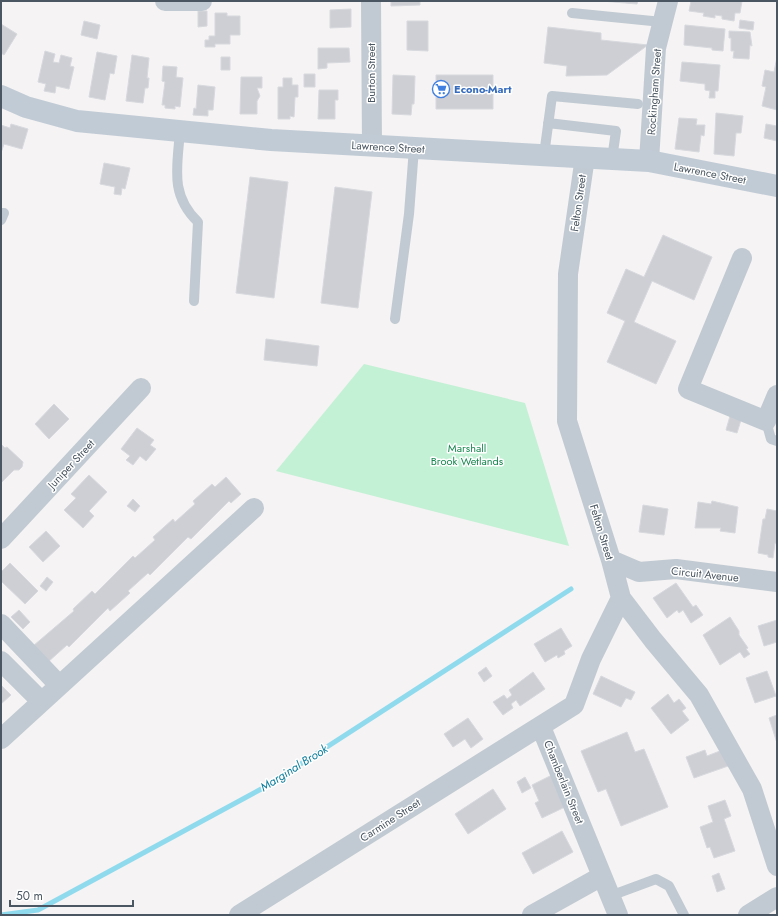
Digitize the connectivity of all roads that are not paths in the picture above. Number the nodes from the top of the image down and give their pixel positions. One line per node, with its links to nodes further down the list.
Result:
1 (166, 1): 2 (street)
2 (202, 1)
3 (371, 1): 11 (street, Burton Street)
4 (668, 1): 6 (street, Rockingham Street)
5 (572, 14): 6 (lane)
6 (662, 22): 16 (street, Rockingham Street)
7 (1, 96): 10 (street, Lawrence Street)
8 (638, 104): 9 (lane)
9 (548, 123): 13 (lane); 15 (lane)
10 (180, 132): 11 (street, Lawrence Street); 21 (lane)
11 (372, 146): 12 (street, Lawrence Street)
12 (414, 148): 13 (street, Lawrence Street); 22 (lane)
13 (544, 155): 14 (street, Lawrence Street)
14 (585, 157): 15 (street, Lawrence Street); 29 (street, Felton Street)
15 (612, 159): 16 (street, Lawrence Street)
16 (649, 161): 17 (street, Lawrence Street)
17 (777, 186)
18 (1, 213): 19 (lane)
19 (1, 220)
20 (742, 258): 25 (street)
21 (194, 301)
22 (395, 319)
23 (141, 388): 28 (street, Juniper Street)
24 (777, 395): 25 (street)
25 (766, 421): 26 (lane)
26 (777, 441)
27 (254, 508): 34 (street)
28 (1, 539)
29 (611, 560): 30 (street, Circuit Avenue); 31 (street, Felton Street)
30 (777, 582)
31 (621, 598): 36 (street, Chamberlain Street); 38 (street, Felton Street)
32 (1, 624): 34 (street)
33 (1, 661): 35 (street)
34 (60, 685): 35 (street)
35 (41, 701): 37 (street)
36 (541, 727): 39 (street, Chamberlain Street); 42 (street, Carmine Street)
37 (1, 739)
38 (777, 866)
39 (602, 876): 40 (street, Chamberlain Street); 43 (street)
40 (610, 896): 44 (street, Chamberlain Street); 45 (lane)
41 (777, 897): 46 (street)
42 (239, 915)
43 (532, 915)
44 (618, 915)
45 (684, 915)
46 (748, 915)

